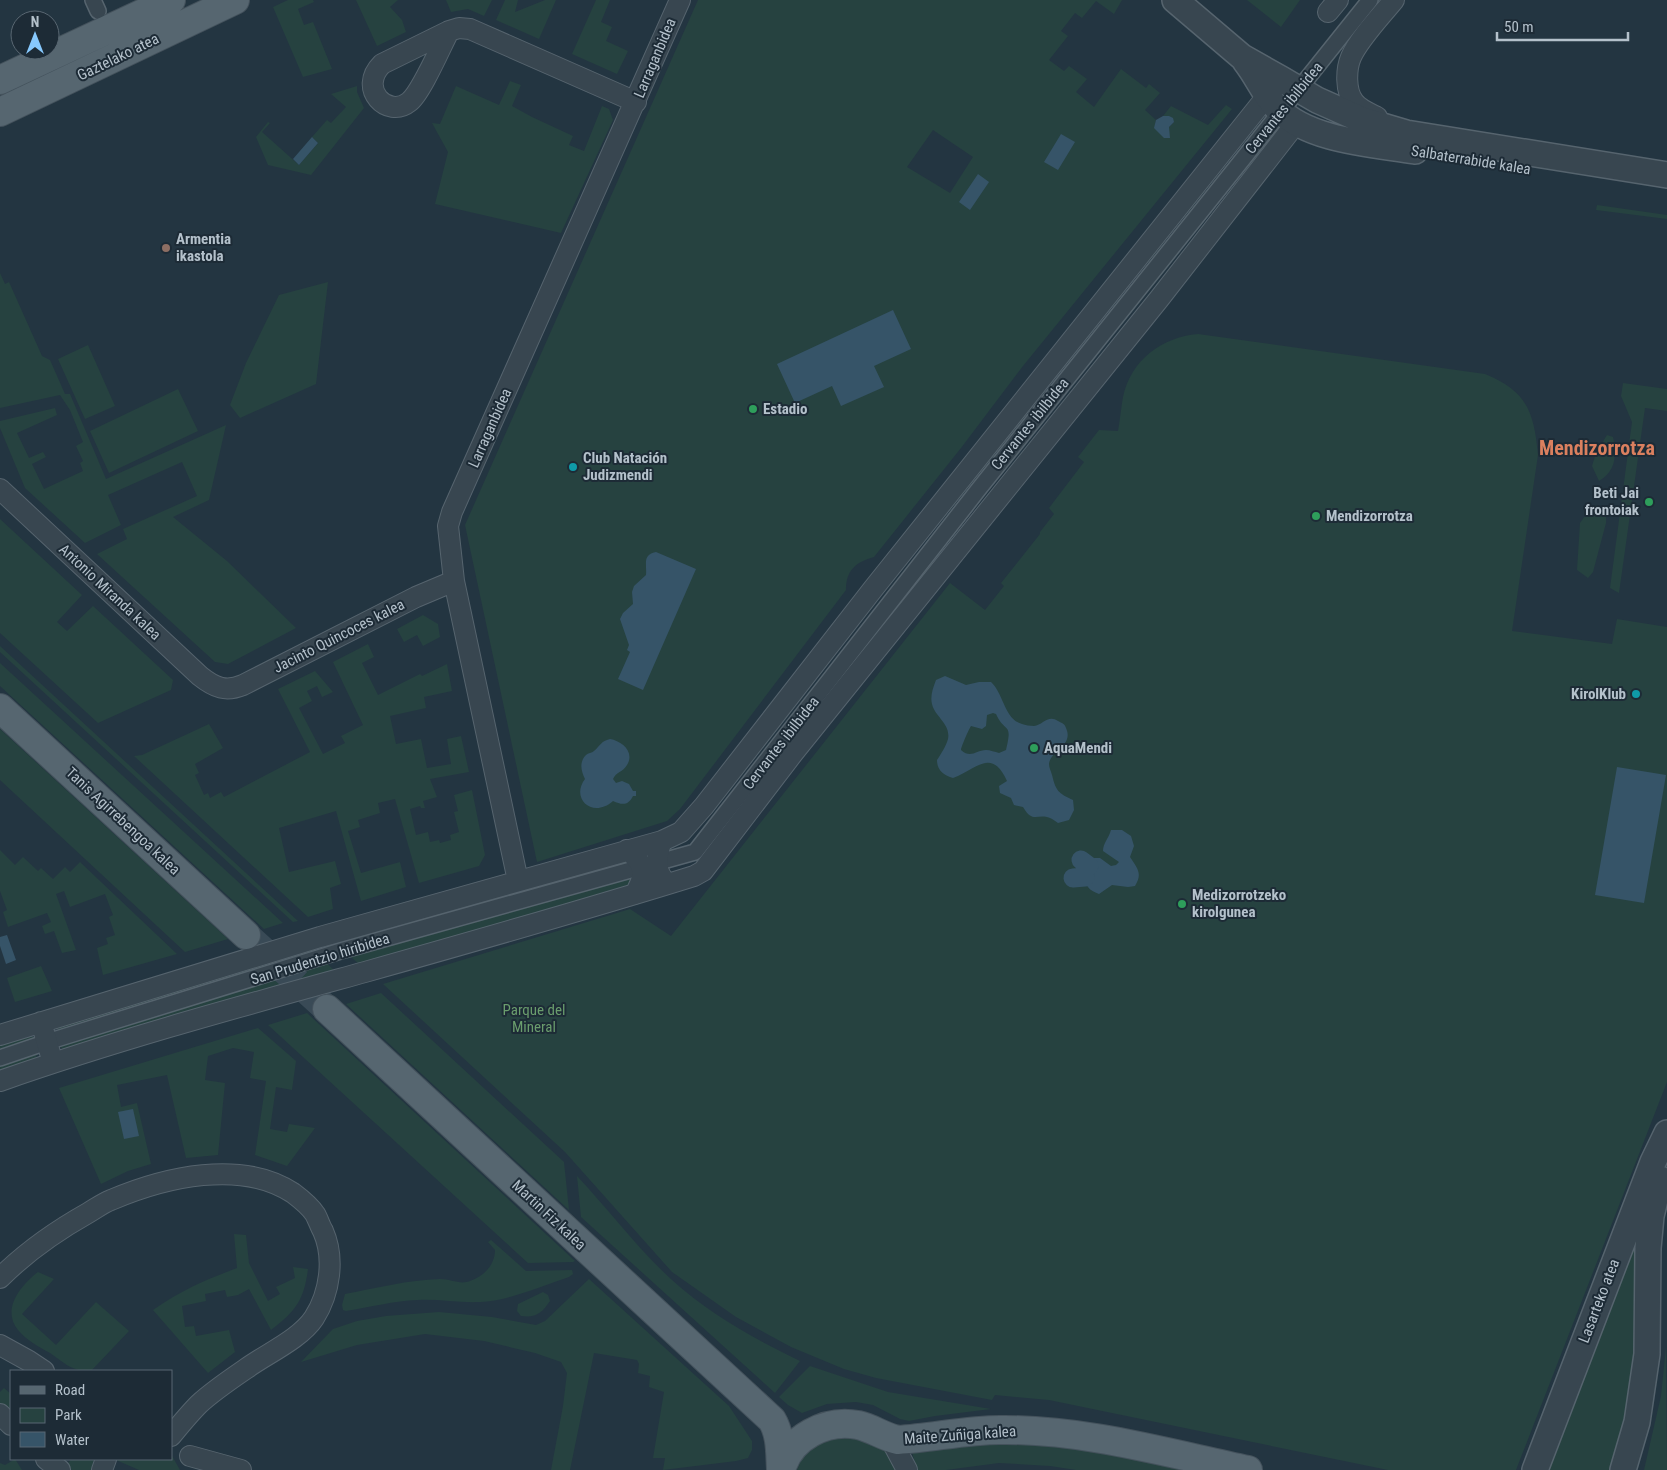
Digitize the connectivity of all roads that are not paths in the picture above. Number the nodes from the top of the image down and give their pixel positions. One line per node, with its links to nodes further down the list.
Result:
1 (171, 0): 9 (main road, Gaztelako atea)
2 (235, 0): 13 (main road, Gaztelako atea)
3 (680, 0): 11 (street, Larraganbidea)
4 (1175, 0): 8 (street)
5 (1370, 0): 10 (street, Cervantes ibilbidea)
6 (1394, 0): 14 (street, Cervantes ibilbidea)
7 (449, 31): 11 (street)
8 (1242, 56): 10 (street, Salbaterrabide kalea); 12 (street)
9 (0, 80)
10 (1298, 90): 12 (street, Cervantes ibilbidea); 14 (street, Salbaterrabide kalea)
11 (636, 102): 18 (street, Larraganbidea)
12 (1281, 110): 16 (street, Salbaterrabide kalea); 21 (street, Cervantes ibilbidea); 23 (street, Cervantes ibilbidea)
13 (0, 112)
14 (1406, 133): 15 (street, Salbaterrabide kalea)
15 (1667, 175)
16 (1667, 191)
17 (0, 489): 19 (street, Antonio Miranda kalea)
18 (454, 582): 19 (street, Jacinto Quincoces kalea); 25 (street, Larraganbidea)
19 (223, 689)
20 (0, 708): 28 (main road, Tanis Agirrebengoa kalea)
21 (662, 841): 22 (street, San Prudentzio hiribidea); 24 (street)
22 (627, 850): 24 (street); 25 (street, San Prudentzio hiribidea)
23 (702, 859): 24 (street, San Prudentzio hiribidea); 26 (street, San Prudentzio hiribidea)
24 (649, 865): 26 (street); 27 (street); 32 (street, San Prudentzio hiribidea)
25 (518, 881): 30 (street, San Prudentzio hiribidea)
26 (668, 884): 27 (street, San Prudentzio hiribidea)
27 (635, 894): 34 (street, San Prudentzio hiribidea)
28 (246, 935)
29 (327, 1009): 42 (main road, Martin Fiz kalea)
30 (41, 1022): 31 (street, San Prudentzio hiribidea); 32 (street)
31 (0, 1035)
32 (47, 1042): 33 (street, San Prudentzio hiribidea); 34 (street)
33 (0, 1058)
34 (53, 1063): 35 (street, San Prudentzio hiribidea)
35 (0, 1081)
36 (1667, 1133): 55 (street, Lasarteko atea)
37 (1667, 1154): 56 (street)
38 (0, 1278): 45 (street)
39 (0, 1345): 40 (street)
40 (42, 1370)
41 (0, 1414): 43 (street)
42 (772, 1420): 44 (main road, Martin Fiz kalea); 52 (main road, Martin Fiz kalea)
43 (10, 1424)
44 (818, 1430): 47 (main road, Maite Zuñiga kalea); 52 (main road, Maite Zuñiga kalea)
45 (172, 1436)
46 (172, 1438): 49 (street)
47 (890, 1438): 53 (street); 54 (main road, Maite Zuñiga kalea)
48 (47, 1460): 50 (street)
49 (192, 1463): 51 (street)
50 (60, 1470)
51 (241, 1470)
52 (781, 1470)
53 (907, 1470)
54 (1248, 1470)
55 (1535, 1470)
56 (1623, 1470)

